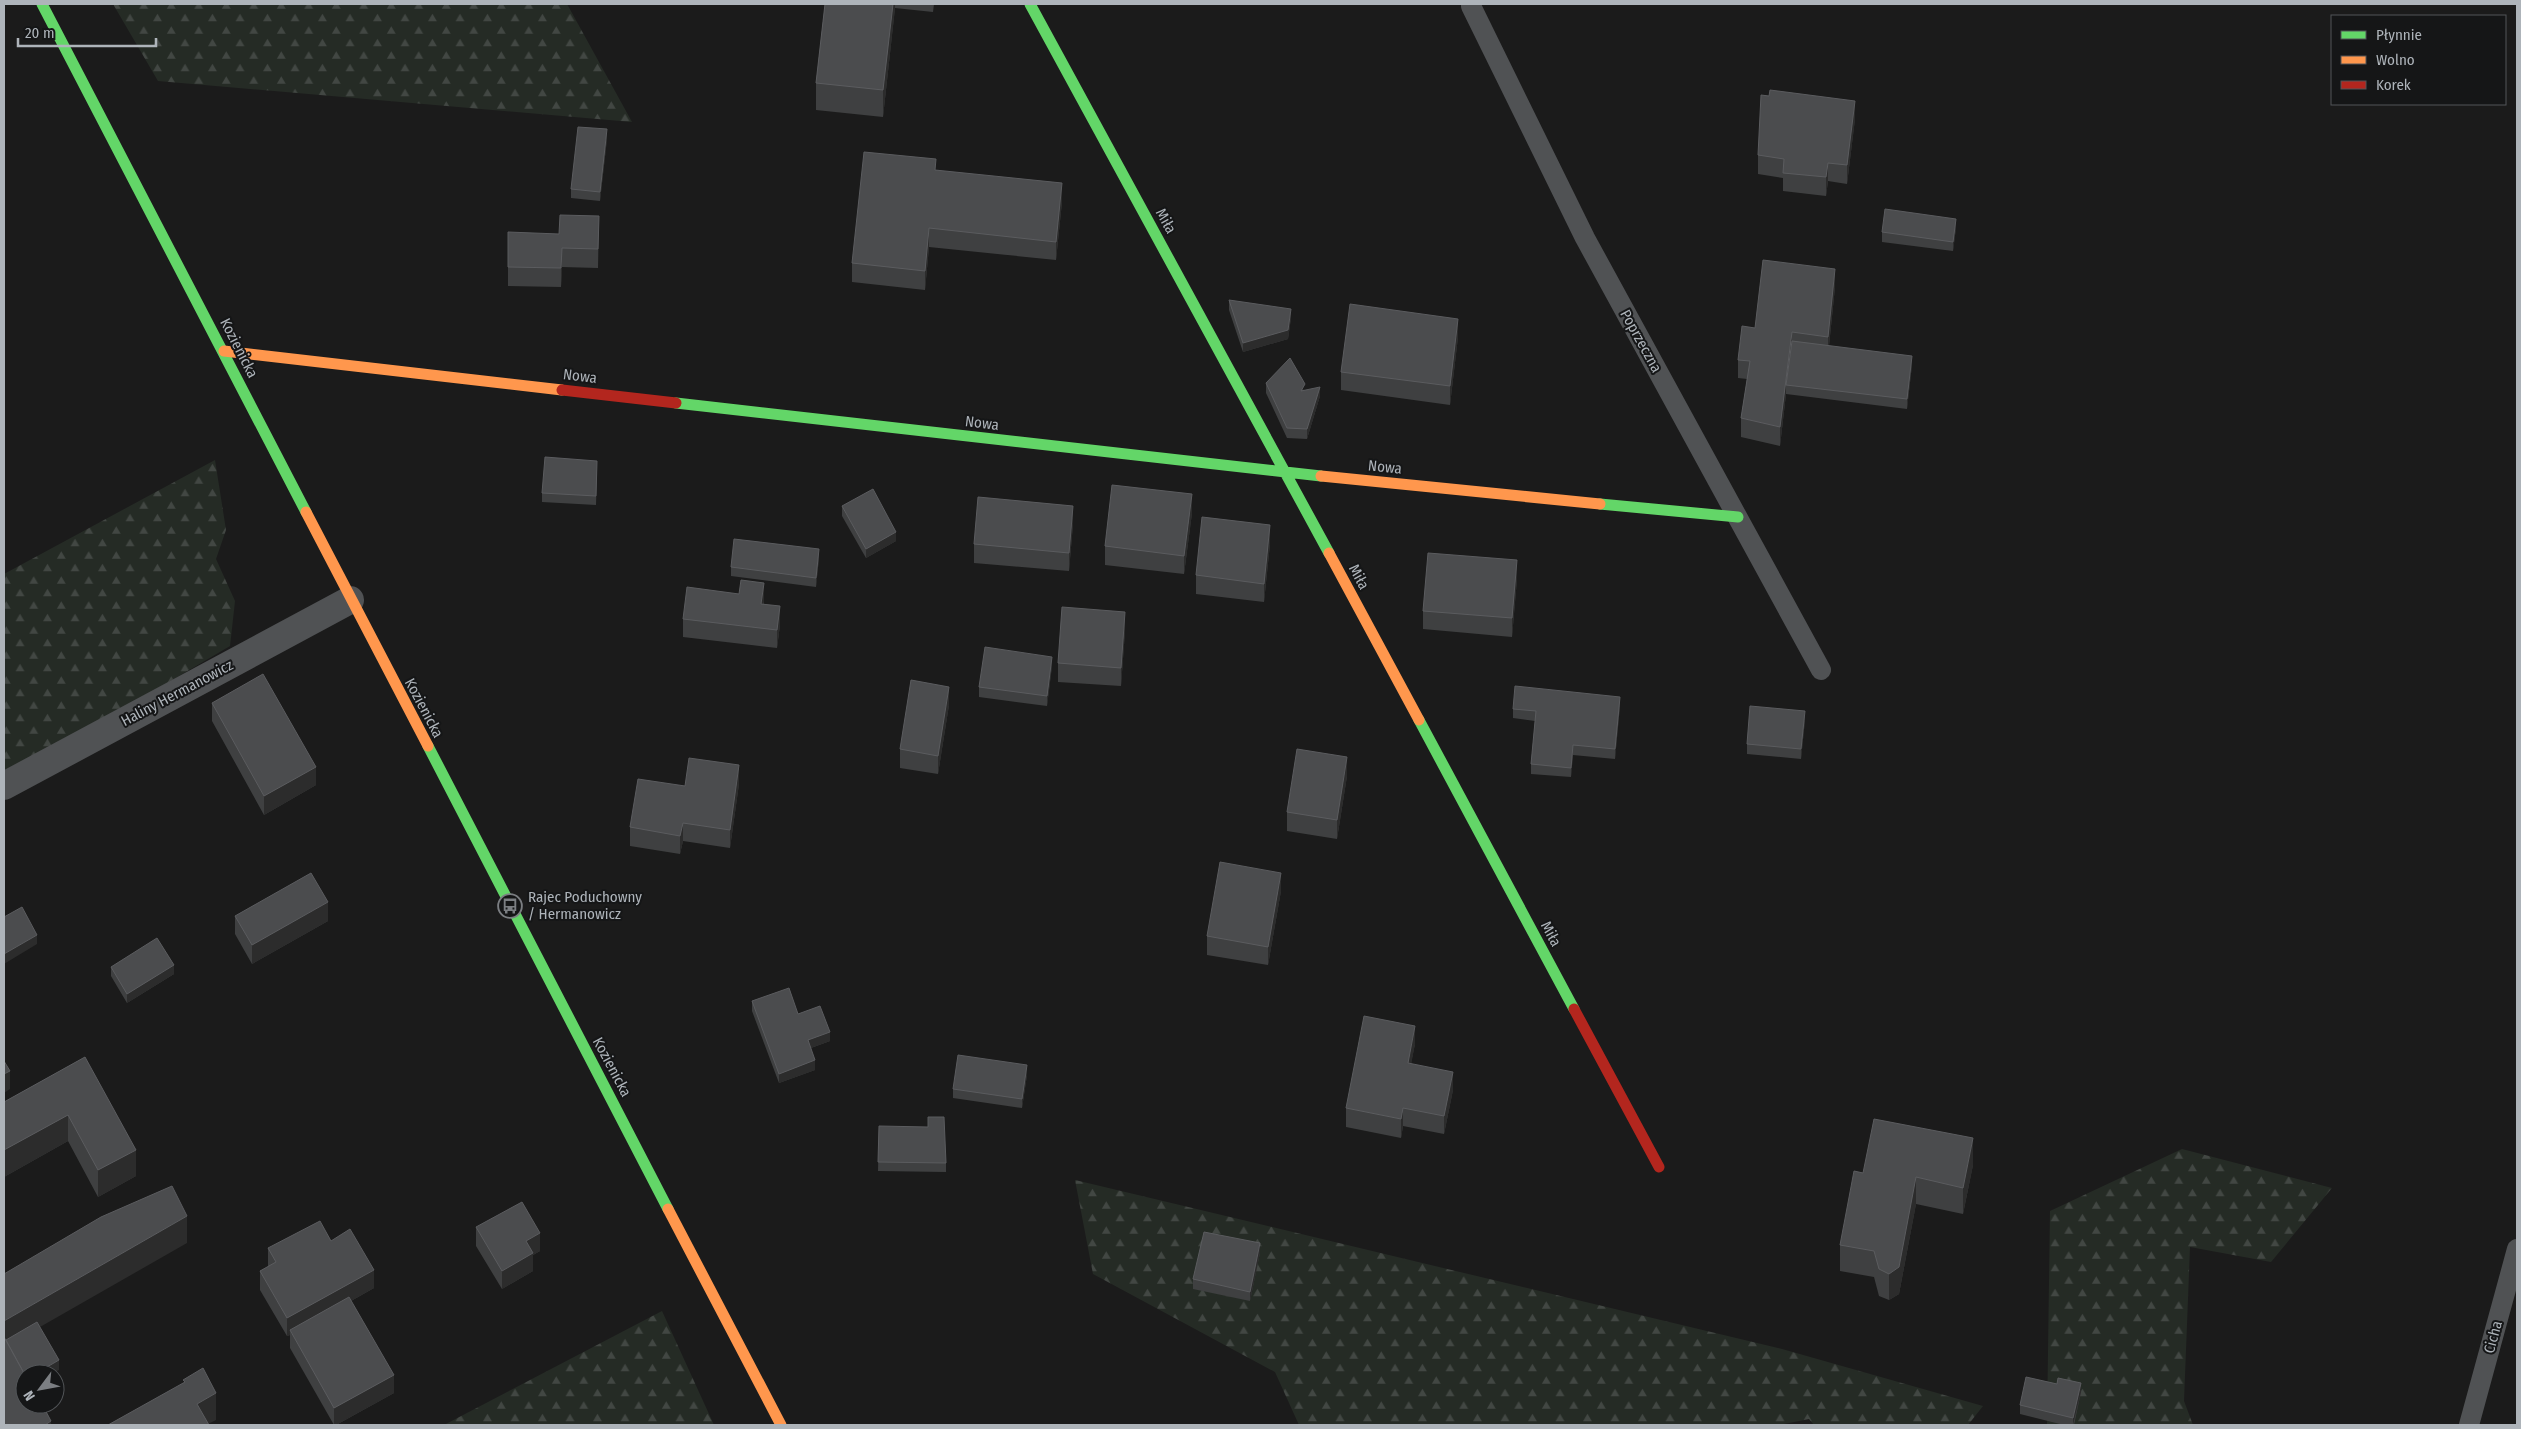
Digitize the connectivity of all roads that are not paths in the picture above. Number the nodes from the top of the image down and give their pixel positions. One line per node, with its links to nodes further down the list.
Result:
1 (42, 4): 4 (street, Kozienicka)
2 (1030, 4): 5 (street, Miła)
3 (1471, 6): 6 (lane, Poprzeczna)
4 (224, 350): 5 (street, Nowa); 7 (street, Kozienicka)
5 (1286, 473): 6 (street, Nowa); 10 (street, Miła)
6 (1738, 517): 8 (lane, Poprzeczna)
7 (350, 600): 9 (street, Haliny Hermanowicz); 12 (street, Kozienicka)
8 (1821, 670)
9 (4, 786)
10 (1659, 1167)
11 (2517, 1250): 13 (lane, Cicha)
12 (781, 1425)
13 (2469, 1425)

